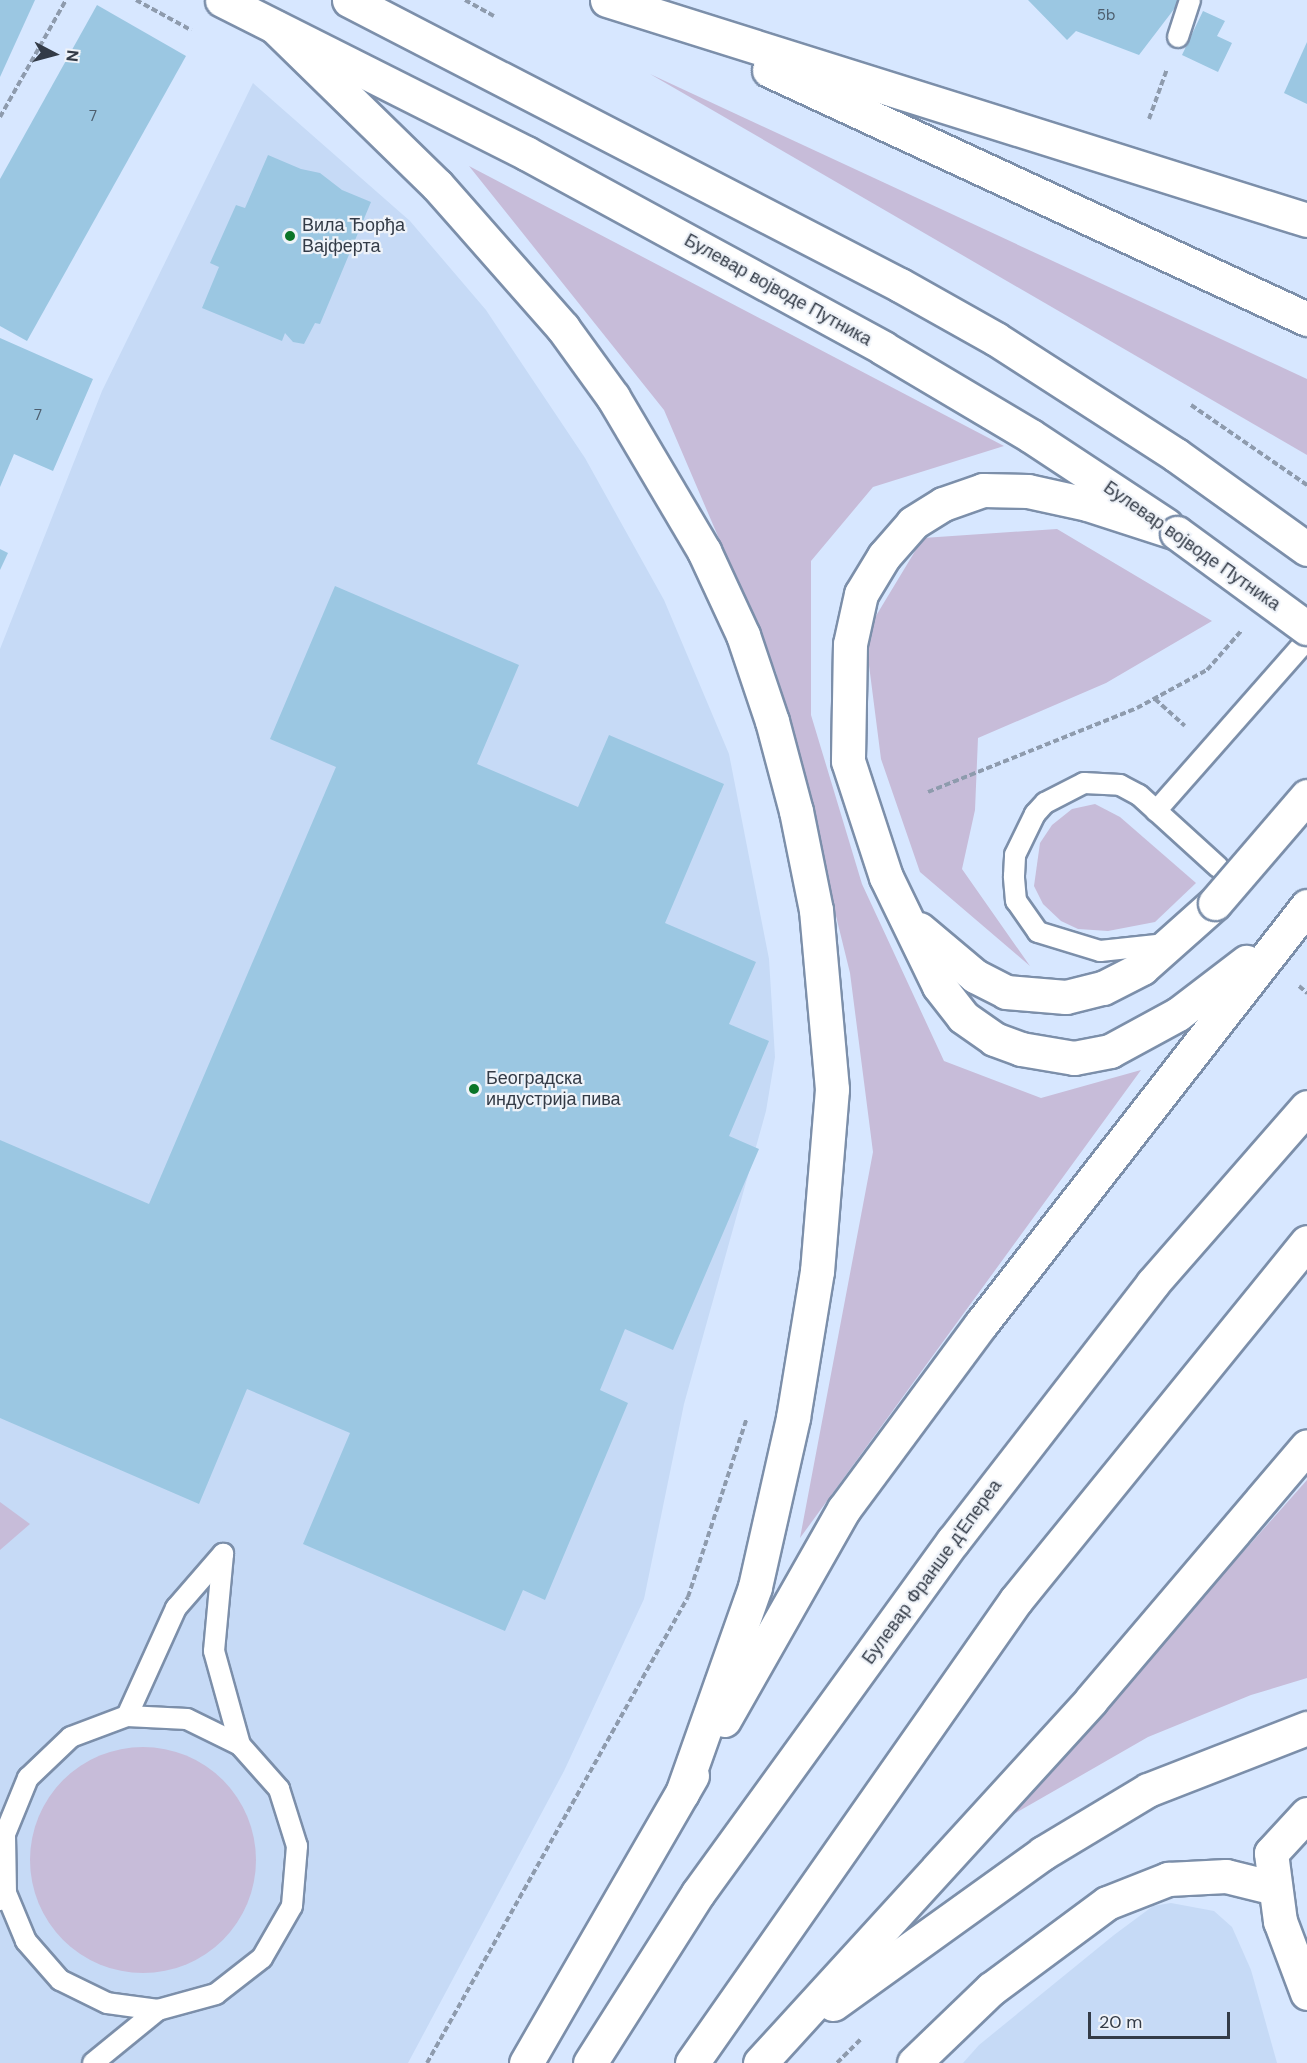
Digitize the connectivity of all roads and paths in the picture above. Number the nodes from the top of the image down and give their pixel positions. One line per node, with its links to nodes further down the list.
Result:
1 (66, 0): 13 (path)
2 (135, 0): 11 (path)
3 (222, 0): 10 (main road, Булевар војводе Путника)
4 (349, 0): 20 (main road)
5 (465, 0): 9 (path)
6 (607, 0): 8 (main road)
7 (1190, 0): 12 (lane)
8 (645, 13): 15 (main road); 16 (main road)
9 (494, 16)
10 (275, 27): 19 (main road, Булевар војводе Путника); 38 (main road)
11 (194, 31)
12 (1178, 37): 14 (path)
13 (0, 117)
14 (1149, 119)
15 (1307, 220)
16 (1298, 315)
17 (1191, 405): 18 (path)
18 (1307, 485)
19 (1177, 533): 22 (main road, Булевар војводе Путника, bridge); 29 (main road)
20 (1307, 549)
21 (1247, 624): 24 (path)
22 (1307, 628)
23 (1307, 640): 26 (lane)
24 (928, 792)
25 (1307, 796): 30 (main road, bridge)
26 (1156, 811): 27 (lane); 30 (lane)
27 (1218, 867)
28 (1298, 917): 29 (main road); 38 (main road)
29 (909, 920): 30 (main road)
30 (1171, 944)
31 (1307, 1107): 48 (main road, Булевар Франше д'Епереа)
32 (1307, 1242): 49 (main road)
33 (751, 1406): 46 (path)
34 (1307, 1446): 44 (main road)
35 (127, 1716): 37 (lane); 37 (lane); 41 (lane)
36 (1307, 1728): 44 (main road)
37 (240, 1744): 43 (lane)
38 (682, 1793): 47 (main road)
39 (1307, 1814): 40 (main road)
40 (1275, 1888): 42 (main road); 50 (main road)
41 (3, 1897): 43 (lane)
42 (1307, 1994)
43 (158, 2010): 45 (lane)
44 (769, 2053)
45 (93, 2063)
46 (427, 2063)
47 (526, 2063)
48 (590, 2063)
49 (692, 2063)
50 (914, 2063)

